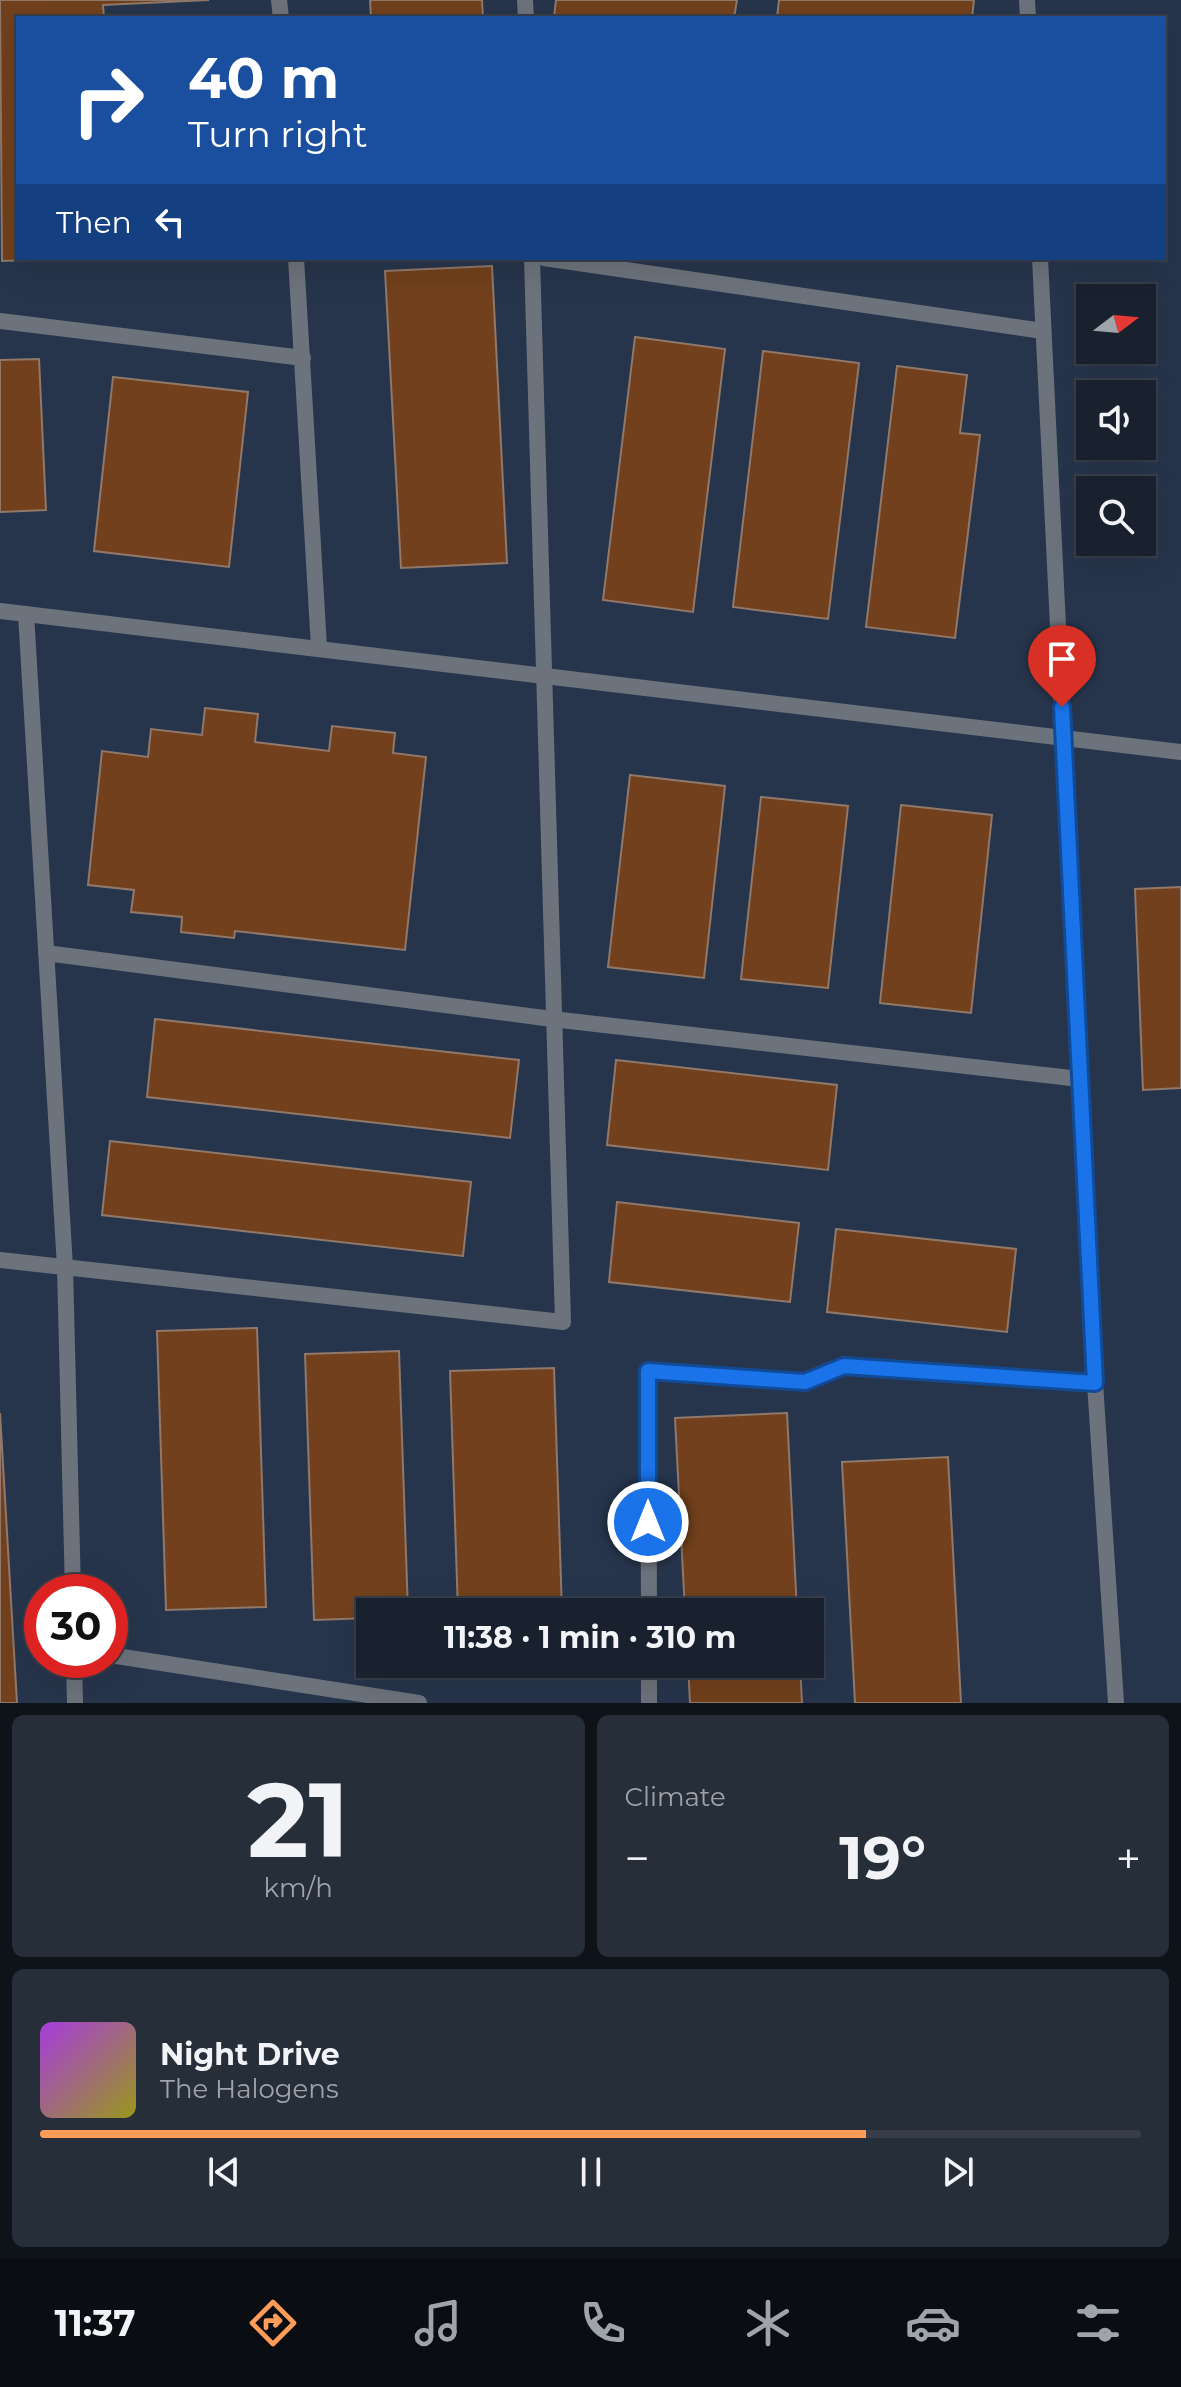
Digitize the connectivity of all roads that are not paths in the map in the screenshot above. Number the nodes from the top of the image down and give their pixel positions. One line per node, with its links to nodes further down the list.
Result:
1 (296, 260): 7 (street)
2 (532, 260): 11 (street)
3 (558, 260): 6 (street)
4 (1040, 260): 6 (street)
5 (0, 321): 7 (street)
6 (1043, 331): 12 (street)
7 (303, 358): 10 (street)
8 (0, 611): 9 (street)
9 (26, 614): 10 (street); 14 (street)
10 (319, 647): 11 (street)
11 (544, 675): 12 (street); 15 (street)
12 (1064, 738): 13 (street); 16 (street)
13 (1181, 752)
14 (46, 953): 15 (street); 18 (street)
15 (552, 1019): 16 (street); 18 (street)
16 (1080, 1079): 19 (street)
17 (0, 1260): 18 (street)
18 (65, 1267): 20 (street)
19 (1095, 1383): 21 (street); 28 (street)
20 (73, 1574)
21 (649, 1598)
22 (128, 1658): 26 (street)
23 (74, 1678): 25 (street)
24 (649, 1678): 27 (street)
25 (75, 1703)
26 (419, 1703)
27 (649, 1703)
28 (1116, 1703)

